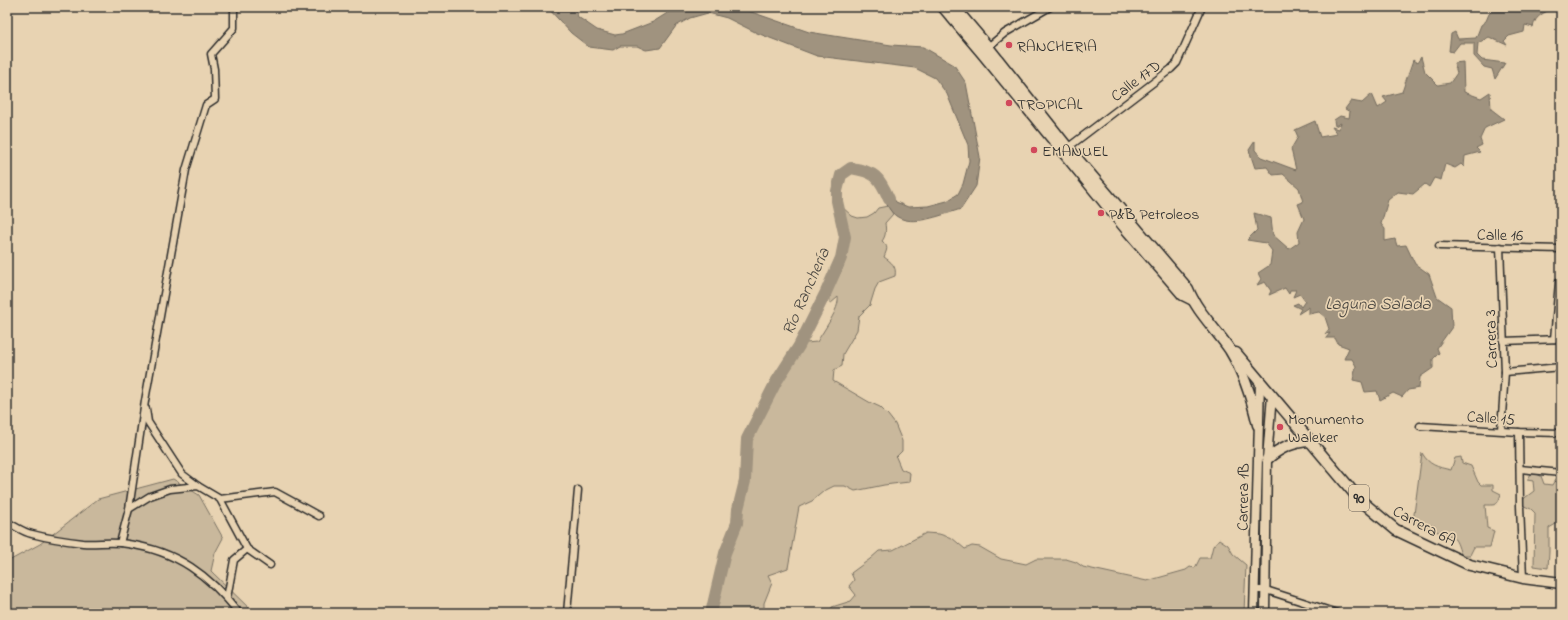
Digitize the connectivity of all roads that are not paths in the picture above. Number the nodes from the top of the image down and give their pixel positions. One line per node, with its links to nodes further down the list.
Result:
1 (234, 7): 20 (street)
2 (943, 7): 7 (highway, 90)
3 (954, 7): 6 (highway, 90)
4 (1050, 7): 6 (street)
5 (1201, 9): 7 (street, Calle 17D)
6 (988, 47): 7 (highway, 90)
7 (1065, 150): 12 (highway, 90)
8 (1439, 246): 9 (street, Calle 16)
9 (1500, 247): 10 (street, Calle 16); 15 (street, Carrera 3)
10 (1561, 249)
11 (1559, 282): 13 (street)
12 (1214, 328): 18 (highway, Carrera 6A / 90); 21 (highway)
13 (1554, 339): 14 (street); 15 (street)
14 (1561, 339)
15 (1503, 341): 17 (street, Carrera 3)
16 (1561, 367): 17 (street)
17 (1505, 372): 23 (street, Carrera 3)
18 (1260, 381): 19 (highway, Carrera 6A / 90); 21 (street, Carrera 1B)
19 (1272, 395): 26 (highway, Carrera 6A / 90); 27 (street, Carrera 1B)
20 (144, 401): 30 (street); 33 (street)
21 (1258, 425): 41 (street, Carrera 1B)
22 (1420, 426): 23 (street, Calle 15)
23 (1501, 430): 24 (street, Calle 15)
24 (1519, 432): 25 (street, Calle 15); 28 (street)
25 (1561, 433)
26 (1310, 441): 27 (highway); 39 (highway, Carrera 6A / 90)
27 (1267, 459): 42 (street, Carrera 1B)
28 (1520, 469): 29 (street); 39 (street)
29 (1561, 473)
30 (198, 486): 32 (street); 33 (street)
31 (578, 490): 45 (street)
32 (220, 499): 34 (street); 37 (street)
33 (129, 509): 36 (street)
34 (319, 516)
35 (7, 522): 36 (street)
36 (120, 543): 43 (street)
37 (247, 549): 38 (street); 43 (street)
38 (270, 565)
39 (1523, 578): 40 (highway, Carrera 6A / 90)
40 (1561, 583)
41 (1255, 590): 42 (street); 46 (street, Carrera 1B)
42 (1266, 590): 47 (street, Carrera 1B); 48 (street)
43 (227, 598): 44 (street)
44 (239, 613)
45 (567, 613)
46 (1254, 613)
47 (1265, 613)
48 (1336, 613)

